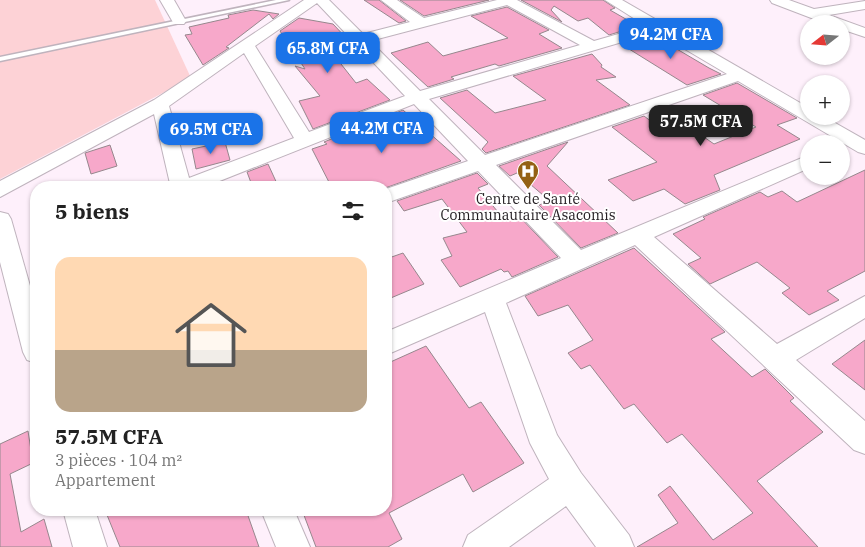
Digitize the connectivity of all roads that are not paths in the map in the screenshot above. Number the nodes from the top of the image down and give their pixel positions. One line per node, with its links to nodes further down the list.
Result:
1 (167, 0): 13 (street)
2 (286, 0): 13 (lane)
3 (313, 0): 19 (street)
4 (321, 0): 18 (street)
5 (388, 0): 14 (street)
6 (612, 0): 15 (street)
7 (777, 0): 12 (street)
8 (828, 0): 11 (street)
9 (508, 1): 14 (street); 20 (street)
10 (865, 4): 11 (street)
11 (844, 8): 12 (street)
12 (814, 14)
13 (179, 21): 21 (lane)
14 (421, 23): 18 (street)
15 (658, 27): 20 (street); 22 (street)
16 (850, 27): 17 (street)
17 (865, 33)
18 (359, 39): 23 (street)
19 (247, 45): 24 (street); 27 (street)
20 (593, 46): 23 (street)
21 (0, 59)
22 (739, 75): 25 (street); 29 (street)
23 (417, 97): 27 (street); 29 (street)
24 (160, 104): 31 (street); 33 (street)
25 (800, 110)
26 (825, 125): 28 (street)
27 (305, 140): 32 (street)
28 (856, 144)
29 (481, 163): 34 (street); 37 (street)
30 (800, 165): 36 (street)
31 (180, 181)
32 (200, 181)
33 (0, 190)
34 (392, 194)
35 (0, 219): 40 (street)
36 (638, 235): 37 (street); 42 (street)
37 (578, 261): 38 (street)
38 (492, 298): 41 (street); 44 (street)
39 (865, 306): 42 (street)
40 (30, 330)
41 (392, 341)
42 (775, 359): 43 (street)
43 (865, 440)
44 (570, 484): 49 (street); 50 (street)
45 (82, 516): 47 (street)
46 (280, 516): 48 (street)
47 (90, 547)
48 (293, 547)
49 (480, 547)
50 (617, 547)

